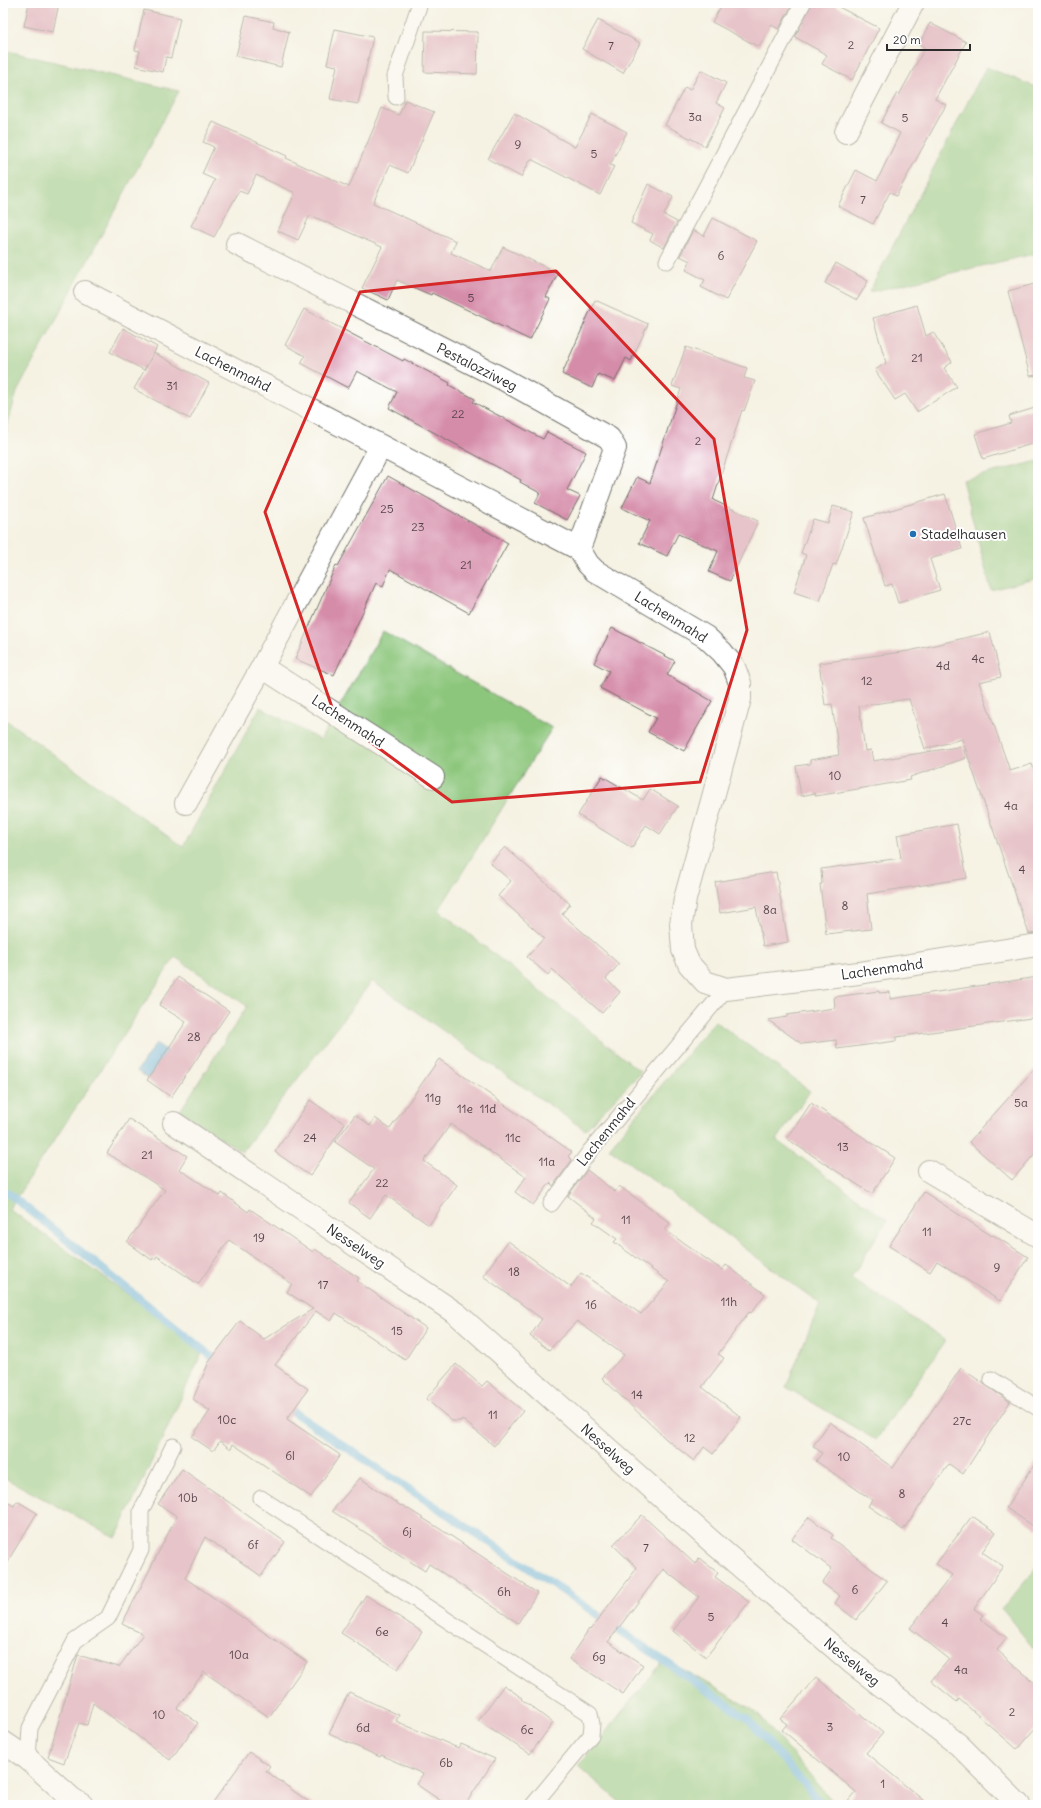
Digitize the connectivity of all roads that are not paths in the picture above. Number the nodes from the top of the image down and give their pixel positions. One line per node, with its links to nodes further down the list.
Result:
1 (420, 3): 4 (lane)
2 (803, 3): 7 (lane)
3 (914, 3): 5 (street)
4 (396, 97)
5 (846, 132)
6 (237, 244): 10 (street, Pestalozziweg)
7 (667, 261)
8 (85, 292): 9 (street, Lachenmahd)
9 (381, 446): 10 (street, Lachenmahd); 11 (street)
10 (579, 549): 15 (street, Lachenmahd)
11 (262, 667): 12 (street, Lachenmahd); 13 (street)
12 (433, 777)
13 (186, 804)
14 (1038, 945): 15 (street, Lachenmahd)
15 (726, 989): 18 (lane, Lachenmahd)
16 (174, 1124): 28 (street, Nesselweg)
17 (929, 1171): 19 (street)
18 (551, 1204)
19 (1038, 1236)
20 (992, 1379): 21 (lane)
21 (1038, 1408)
22 (173, 1446): 25 (lane)
23 (261, 1498): 27 (lane)
24 (3, 1742): 25 (street)
25 (28, 1759): 26 (street)
26 (73, 1803)
27 (533, 1805)
28 (1019, 1805)

